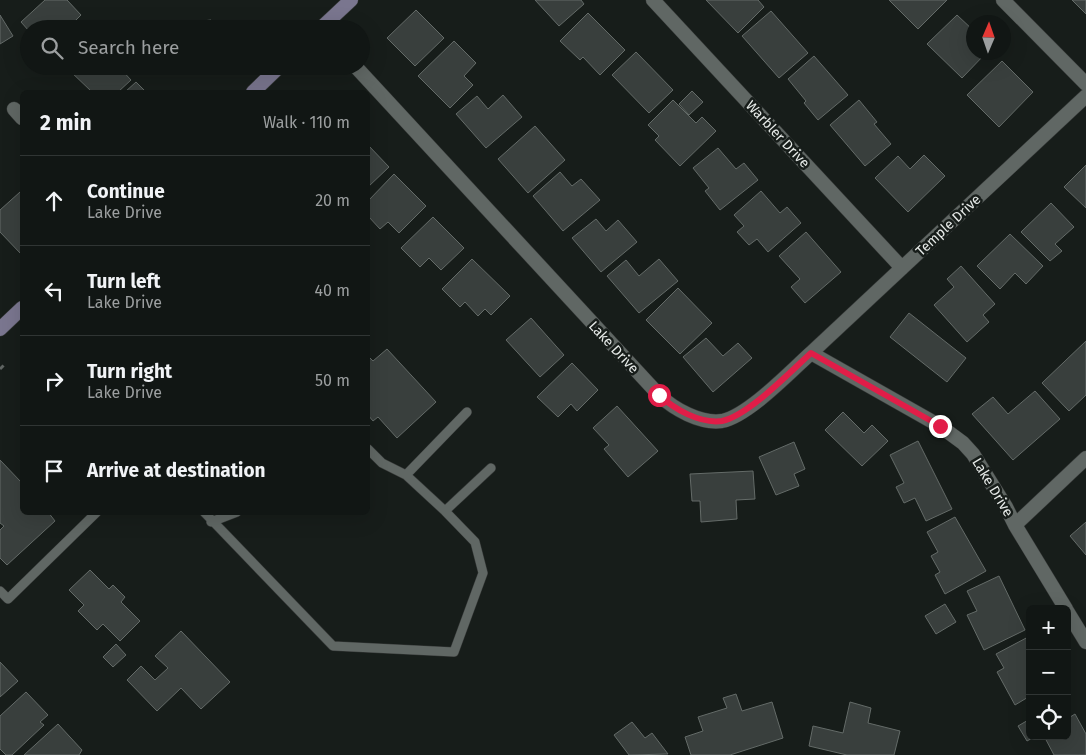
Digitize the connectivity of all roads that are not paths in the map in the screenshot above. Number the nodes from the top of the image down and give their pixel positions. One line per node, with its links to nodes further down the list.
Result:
1 (350, 0): 4 (main road)
2 (653, 0): 10 (street, Warbler Drive)
3 (1003, 0): 7 (street)
4 (329, 20)
5 (271, 75): 8 (main road)
6 (363, 75): 13 (street, Lake Drive)
7 (1086, 84)
8 (255, 90)
9 (1086, 96): 10 (street, Temple Drive)
10 (902, 268): 13 (street, Temple Drive)
11 (20, 310): 12 (main road)
12 (0, 329)
13 (811, 353): 24 (street, Lake Drive)
14 (467, 412): 18 (lane)
15 (370, 451): 18 (lane)
16 (1086, 458): 24 (street)
17 (491, 468): 19 (lane)
18 (406, 475): 19 (lane)
19 (445, 511): 23 (lane)
20 (95, 515): 25 (lane)
21 (206, 515): 23 (lane)
22 (230, 515): 23 (lane)
23 (212, 522)
24 (1015, 525): 26 (street, Lake Drive)
25 (0, 591)
26 (1063, 605)
27 (1071, 618): 28 (street, Lake Drive)
28 (1086, 642)

